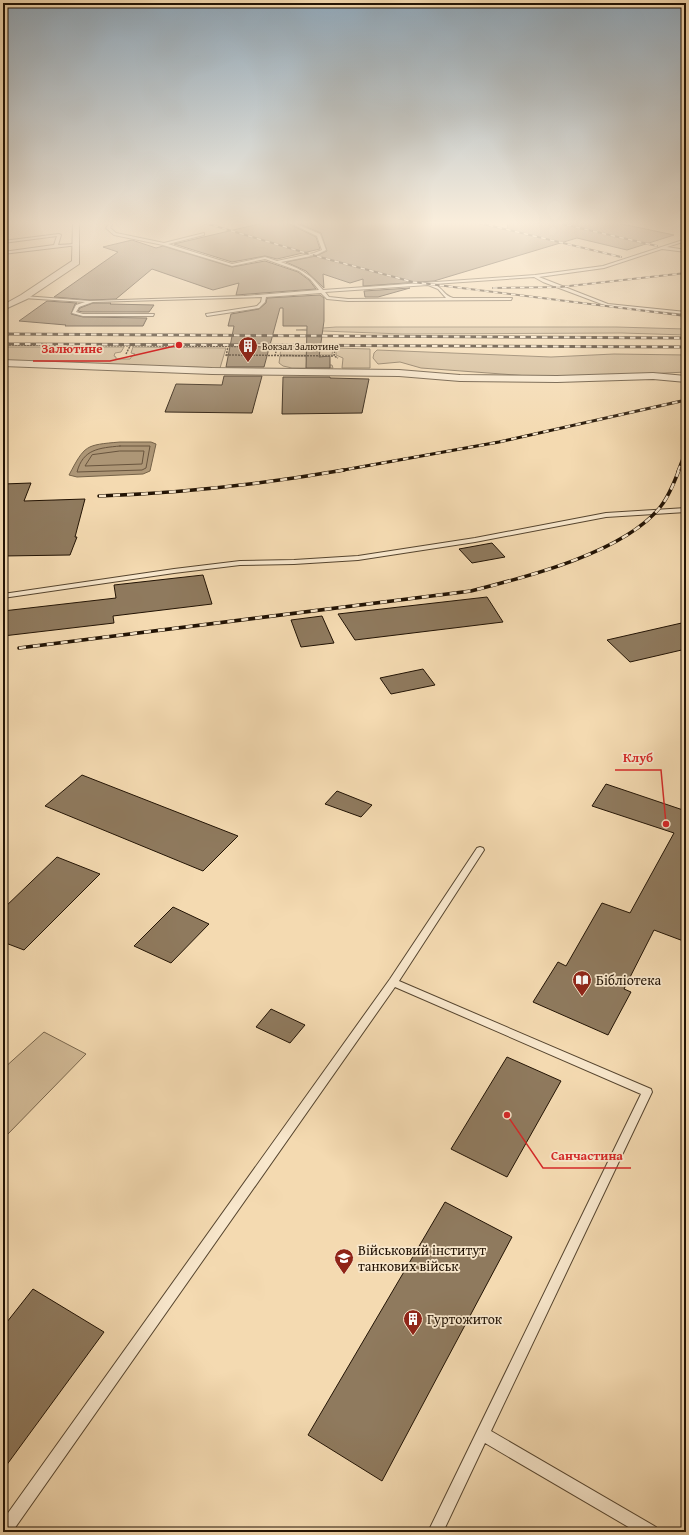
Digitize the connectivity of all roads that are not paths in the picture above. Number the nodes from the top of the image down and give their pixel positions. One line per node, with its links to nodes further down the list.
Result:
1 (28, 295): 7 (street)
2 (284, 295): 6 (lane)
3 (325, 295): 9 (lane)
4 (444, 295): 9 (lane)
5 (581, 295): 12 (lane)
6 (264, 296): 10 (lane); 14 (lane)
7 (24, 297): 10 (lane); 11 (street)
8 (510, 299): 9 (lane)
9 (455, 300)
10 (93, 301): 13 (lane)
11 (3, 308)
12 (686, 313)
13 (153, 315)
14 (207, 315)
15 (3, 363): 16 (street)
16 (686, 379)
17 (686, 510): 18 (lane)
18 (3, 596)
19 (480, 850): 20 (lane)
20 (393, 982): 21 (lane); 22 (lane)
21 (482, 1433): 23 (lane); 24 (lane)
22 (3, 1532)
23 (435, 1532)
24 (651, 1532)

